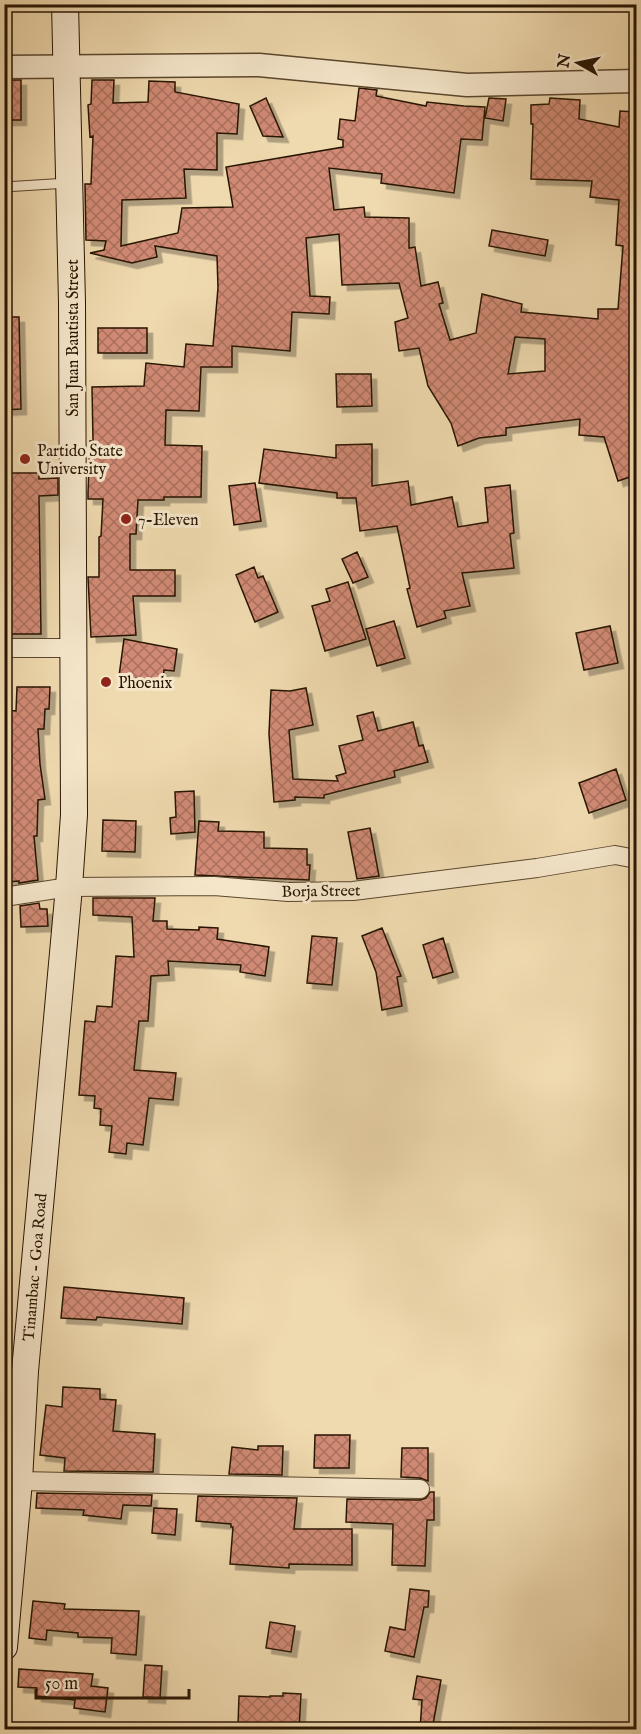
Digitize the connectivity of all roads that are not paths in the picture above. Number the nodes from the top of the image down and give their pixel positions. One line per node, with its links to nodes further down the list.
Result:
1 (65, 4): 2 (main road, San Juan Bautista Street)
2 (65, 66): 3 (street); 4 (street); 5 (main road, San Juan Bautista Street)
3 (4, 67)
4 (636, 81)
5 (70, 183): 6 (lane); 8 (main road, San Juan Bautista Street)
6 (4, 187)
7 (4, 648): 8 (street)
8 (73, 648): 10 (main road, San Juan Bautista Street)
9 (636, 859): 10 (street, Borja Street)
10 (69, 887): 11 (street, Borja Street); 12 (main road, Tinambac - Goa Road)
11 (4, 897)
12 (19, 1481): 13 (street); 14 (main road, Tinambac - Goa Road)
13 (420, 1489)
14 (5, 1639)

